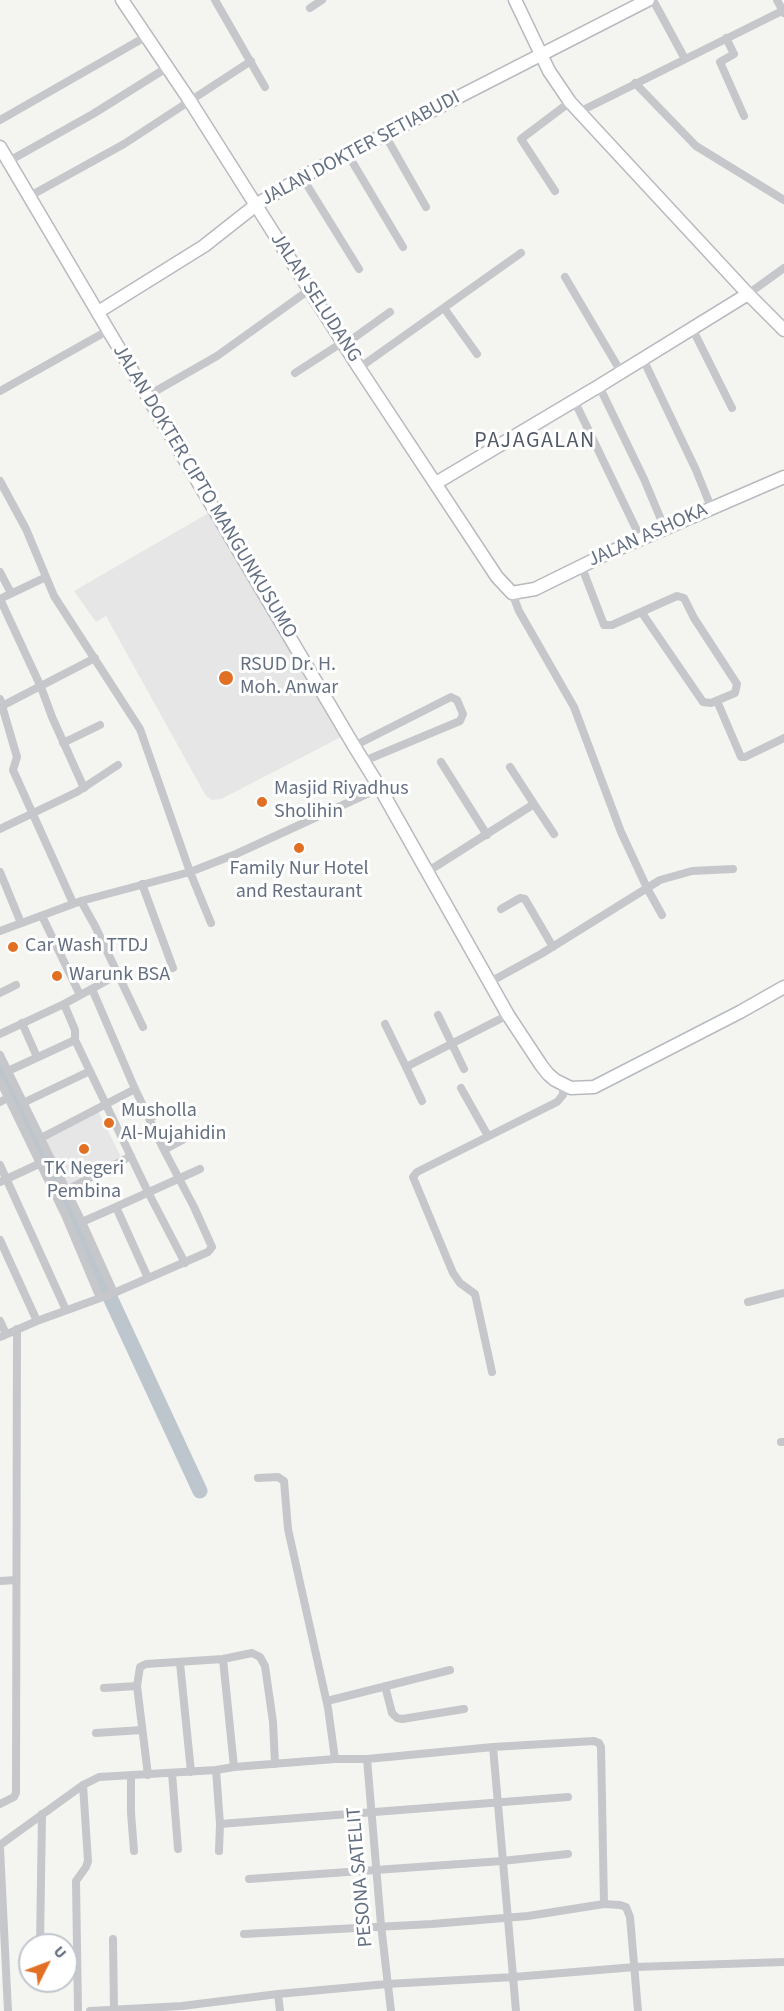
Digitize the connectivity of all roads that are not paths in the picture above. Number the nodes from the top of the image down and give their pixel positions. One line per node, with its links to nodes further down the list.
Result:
1 (122, 0): 10 (street, JALAN SELUDANG)
2 (216, 0): 14 (street)
3 (322, 0): 8 (street)
4 (515, 0): 12 (street)
5 (648, 0): 12 (street, JALAN DOKTER SETIABUDI)
6 (653, 0): 13 (street)
7 (777, 0): 9 (street)
8 (310, 8)
9 (783, 12): 11 (street)
10 (147, 36): 15 (street, JALAN SELUDANG); 22 (street)
11 (726, 38): 13 (street); 21 (street)
12 (540, 55): 19 (street); 23 (street, JALAN DOKTER SETIABUDI)
13 (685, 58): 16 (street)
14 (251, 61): 17 (street); 18 (street)
15 (168, 67): 18 (street, JALAN SELUDANG); 26 (street)
16 (635, 83): 20 (street); 30 (street)
17 (265, 87)
18 (190, 101): 29 (street); 31 (street, JALAN SELUDANG)
19 (570, 102): 20 (street); 28 (street)
20 (579, 112): 39 (street)
21 (744, 116)
22 (0, 120)
23 (385, 135): 25 (street, JALAN DOKTER SETIABUDI); 32 (street)
24 (0, 147): 26 (street, JALAN DOKTER CIPTO MANGUNKUSUMO)
25 (347, 153): 27 (street, JALAN DOKTER SETIABUDI); 33 (street)
26 (9, 161): 29 (street, JALAN DOKTER CIPTO MANGUNKUSUMO)
27 (302, 177): 31 (street, JALAN DOKTER SETIABUDI); 36 (street)
28 (555, 191)
29 (30, 196): 41 (street, JALAN DOKTER CIPTO MANGUNKUSUMO)
30 (784, 200)
31 (256, 206): 38 (street, JALAN SELUDANG); 41 (street, JALAN DOKTER SETIABUDI)
32 (426, 207)
33 (403, 247)
34 (522, 253): 40 (street)
35 (784, 268): 39 (street)
36 (359, 269)
37 (565, 277): 50 (street)
38 (309, 290): 46 (street, JALAN SELUDANG); 54 (street)
39 (748, 294): 43 (street); 44 (street)
40 (444, 308): 47 (street); 49 (street)
41 (98, 312): 45 (street, JALAN DOKTER CIPTO MANGUNKUSUMO)
42 (390, 312): 46 (street)
43 (782, 325)
44 (692, 328): 48 (street); 56 (street)
45 (107, 331): 53 (street); 54 (street, JALAN DOKTER CIPTO MANGUNKUSUMO)
46 (344, 344): 49 (street, JALAN SELUDANG); 51 (street)
47 (477, 354)
48 (643, 358): 50 (street); 60 (street)
49 (359, 368): 59 (street, JALAN SELUDANG)
50 (621, 372): 52 (street)
51 (295, 373)
52 (599, 386): 55 (street); 61 (street)
53 (0, 392)
54 (147, 396): 77 (street, JALAN DOKTER CIPTO MANGUNKUSUMO)
55 (574, 400): 59 (street); 62 (street)
56 (732, 408)
57 (784, 477): 60 (street, JALAN ASHOKA)
58 (0, 481): 65 (street)
59 (436, 483): 67 (street, JALAN SELUDANG)
60 (711, 507): 61 (street, JALAN ASHOKA)
61 (665, 529): 62 (street, JALAN ASHOKA)
62 (641, 539): 63 (street, JALAN ASHOKA)
63 (581, 565): 67 (street, JALAN ASHOKA); 69 (street)
64 (0, 572): 66 (street)
65 (46, 577): 66 (street); 70 (street)
66 (11, 593): 68 (street)
67 (512, 593): 94 (street)
68 (0, 599): 71 (street)
69 (642, 613): 72 (street); 72 (street)
70 (95, 658): 71 (street); 91 (street)
71 (41, 687): 73 (street); 76 (street)
72 (717, 701): 75 (street)
73 (1, 704): 85 (street)
74 (100, 725): 76 (street)
75 (784, 738)
76 (63, 743): 82 (street)
77 (354, 746): 78 (street, JALAN DOKTER CIPTO MANGUNKUSUMO); 78 (street)
78 (364, 761): 83 (street, JALAN DOKTER CIPTO MANGUNKUSUMO)
79 (441, 762): 88 (street)
80 (118, 765): 82 (street)
81 (510, 767): 84 (street)
82 (84, 788): 85 (street)
83 (380, 788): 91 (street); 92 (street, JALAN DOKTER CIPTO MANGUNKUSUMO)
84 (534, 804): 87 (street); 88 (street)
85 (34, 813): 86 (street); 95 (street)
86 (0, 828)
87 (554, 834)
88 (487, 835): 92 (street)
89 (733, 869): 94 (street)
90 (0, 872): 99 (street)
91 (190, 872): 93 (street); 100 (street)
92 (427, 872): 105 (street, JALAN DOKTER CIPTO MANGUNKUSUMO)
93 (142, 884): 95 (street); 103 (street)
94 (646, 888): 97 (street); 102 (street)
95 (77, 902): 98 (street); 104 (street)
96 (501, 909): 102 (street)
97 (662, 915)
98 (42, 916): 99 (street); 110 (street)
99 (21, 923): 101 (street)
100 (211, 923)
101 (0, 931)
102 (553, 947): 105 (street)
103 (173, 968)
104 (117, 975): 108 (street); 116 (street)
105 (490, 982): 112 (street, JALAN DOKTER CIPTO MANGUNKUSUMO)
106 (16, 985): 109 (street)
107 (784, 987): 127 (street)
108 (92, 989): 110 (street); 129 (street)
109 (0, 993)
110 (80, 995): 111 (street)
111 (64, 1004): 114 (street); 118 (street)
112 (508, 1015): 119 (street); 127 (street, JALAN DOKTER CIPTO MANGUNKUSUMO)
113 (438, 1016): 119 (street)
114 (22, 1023): 117 (street); 121 (street)
115 (385, 1024): 122 (street)
116 (143, 1027)
117 (0, 1034)
118 (75, 1040): 121 (street); 125 (street)
119 (453, 1044): 122 (street); 123 (street)
120 (0, 1054): 124 (street)
121 (38, 1057): 124 (street)
122 (406, 1067): 131 (street)
123 (464, 1069)
124 (8, 1071): 132 (street)
125 (90, 1071): 132 (street); 133 (street)
126 (0, 1081): 130 (street)
127 (563, 1085): 136 (street)
128 (461, 1088): 136 (street)
129 (135, 1089): 133 (street); 135 (street)
130 (4, 1100): 142 (street)
131 (422, 1101)
132 (23, 1103): 137 (street)
133 (105, 1104): 137 (street); 140 (street)
134 (173, 1108): 135 (street)
135 (149, 1118): 139 (street)
136 (488, 1136): 163 (street)
137 (41, 1138): 141 (street)
138 (186, 1138): 139 (street)
139 (164, 1150): 145 (street)
140 (131, 1156): 147 (street); 148 (street)
141 (51, 1159): 142 (street); 147 (street)
142 (40, 1164): 146 (street); 156 (street)
143 (0, 1165): 146 (street)
144 (200, 1168): 145 (street)
145 (178, 1178): 148 (street); 152 (street)
146 (3, 1180): 158 (street)
147 (67, 1190): 150 (street)
148 (148, 1192): 149 (street); 152 (street)
149 (116, 1207): 150 (street); 153 (street)
150 (82, 1222): 154 (street)
151 (0, 1240): 160 (street)
152 (185, 1263): 153 (street)
153 (148, 1278): 154 (street)
154 (112, 1293): 156 (street)
155 (784, 1293): 157 (street)
156 (100, 1298): 158 (street)
157 (748, 1302)
158 (66, 1310): 160 (street)
159 (0, 1321): 162 (street)
160 (37, 1321): 161 (street)
161 (17, 1329): 162 (street); 165 (street)
162 (3, 1336)
163 (492, 1372)
164 (258, 1478): 173 (street)
165 (16, 1580): 166 (street); 190 (street)
166 (0, 1581)
167 (223, 1659): 168 (street); 180 (street); 181 (street)
168 (180, 1663): 170 (street); 183 (street)
169 (450, 1670): 171 (street)
170 (137, 1686): 172 (street); 175 (street)
171 (385, 1686): 173 (street); 174 (street)
172 (104, 1688)
173 (327, 1701): 178 (street)
174 (464, 1709)
175 (142, 1730): 176 (street); 185 (street)
176 (96, 1733)
177 (493, 1747): 179 (street); 189 (street); 202 (street)
178 (335, 1759): 179 (street); 180 (street)
179 (367, 1759): 192 (street, PESONA SATELIT)
180 (275, 1764): 181 (street)
181 (234, 1767): 182 (street)
182 (216, 1770): 183 (street); 193 (street)
183 (191, 1772): 184 (street)
184 (172, 1773): 185 (street); 195 (street)
185 (148, 1775): 186 (street)
186 (131, 1776): 187 (street); 196 (street)
187 (83, 1785): 191 (street); 216 (street)
188 (568, 1797): 189 (street)
189 (497, 1803): 192 (street); 199 (street)
190 (0, 1804)
191 (42, 1814): 194 (street); 205 (street)
192 (371, 1814): 193 (street); 200 (street, PESONA SATELIT)
193 (220, 1824): 197 (street)
194 (0, 1846): 215 (street)
195 (178, 1849)
196 (134, 1851)
197 (219, 1851)
198 (568, 1854): 199 (street)
199 (502, 1861): 200 (street); 203 (street)
200 (378, 1869): 201 (street); 204 (street, PESONA SATELIT)
201 (249, 1879)
202 (604, 1904): 203 (street); 209 (street)
203 (507, 1917): 204 (street); 210 (street)
204 (381, 1925): 206 (street); 211 (street, PESONA SATELIT)
205 (40, 1933)
206 (244, 1934)
207 (113, 1939): 218 (street)
208 (784, 1962): 209 (street)
209 (635, 1967): 210 (street); 222 (street)
210 (514, 1977): 211 (street); 221 (street)
211 (387, 1984): 212 (street); 220 (street, PESONA SATELIT)
212 (278, 1994): 213 (street); 219 (street)
213 (183, 2009): 214 (street)
214 (147, 2010): 218 (street)
215 (8, 2011)
216 (78, 2011)
217 (90, 2011): 218 (street)
218 (114, 2011)
219 (280, 2011)
220 (391, 2011)
221 (516, 2011)
222 (638, 2011)

